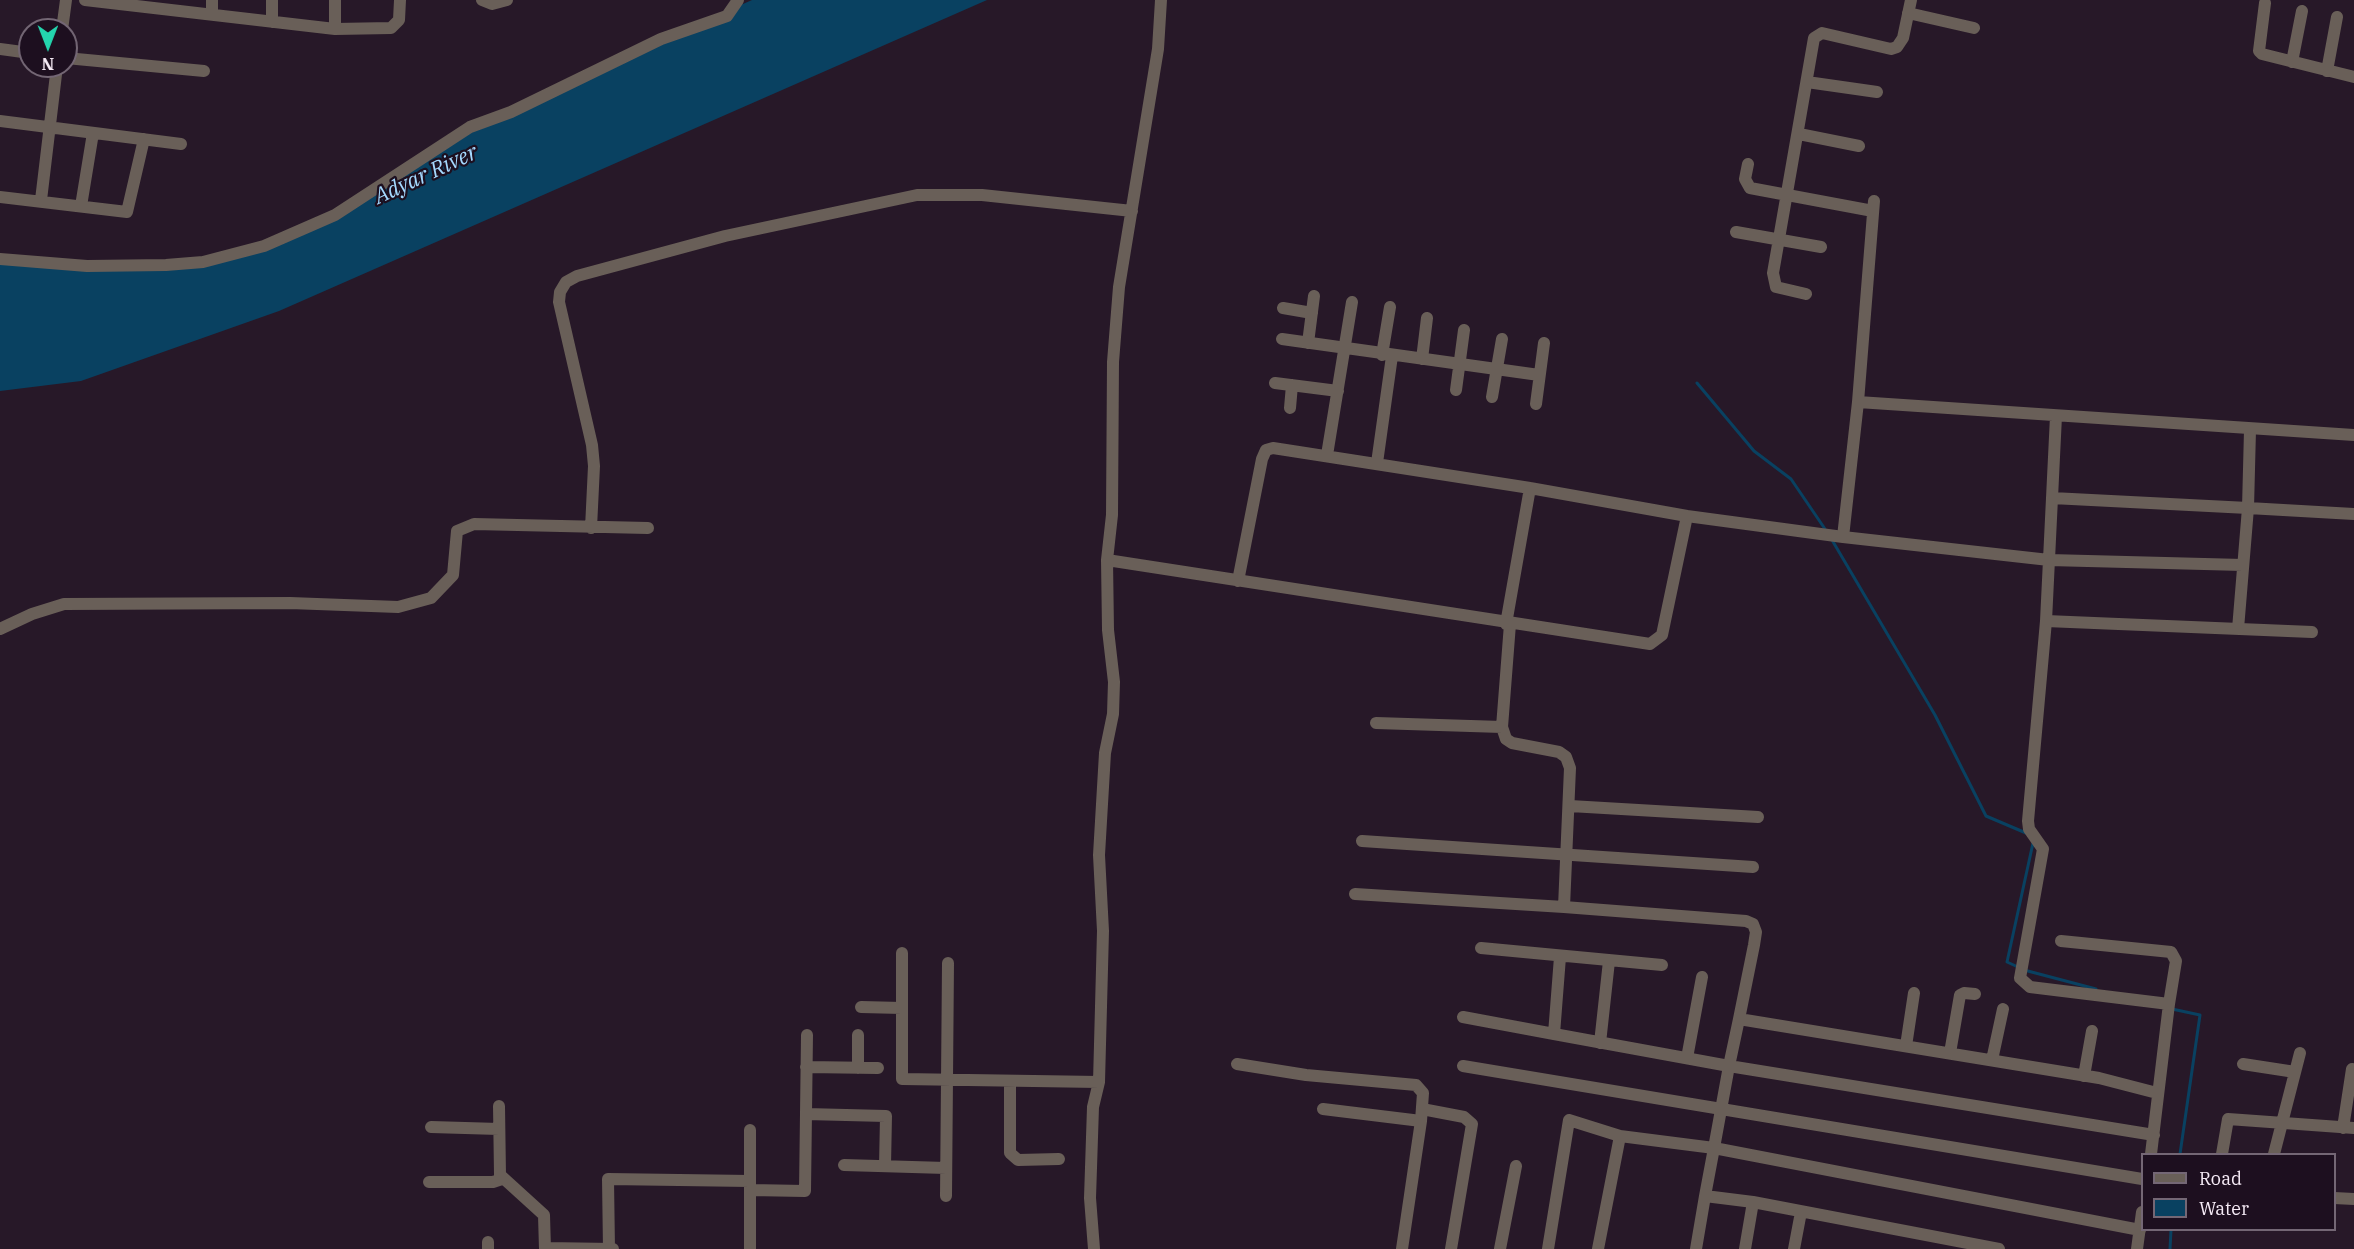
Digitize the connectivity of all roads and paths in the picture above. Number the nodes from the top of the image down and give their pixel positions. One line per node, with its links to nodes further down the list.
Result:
1 (66, 0): 15 (street)
2 (85, 0): 11 (street)
3 (272, 0): 16 (street)
4 (335, 0): 18 (street)
5 (400, 0): 18 (street)
6 (482, 0): 7 (street)
7 (507, 0)
8 (738, 0): 45 (street)
9 (1161, 0): 41 (street)
10 (2265, 3): 22 (street)
11 (212, 6): 16 (street)
12 (1910, 6): 17 (street); 27 (street)
13 (2302, 11): 22 (street)
14 (2337, 17): 24 (street)
15 (64, 18)
16 (272, 22): 18 (street)
17 (1974, 28)
18 (335, 29)
19 (0, 49): 20 (street)
20 (18, 51)
21 (78, 59): 23 (street)
22 (2292, 62): 24 (street)
23 (204, 71)
24 (2327, 71): 25 (street)
25 (2354, 77)
26 (56, 78): 30 (street)
27 (1807, 82): 28 (street); 32 (street)
28 (1877, 92)
29 (0, 121): 30 (street)
30 (51, 126): 31 (street); 39 (street)
31 (93, 133): 33 (street); 40 (street)
32 (1799, 134): 35 (street); 37 (street)
33 (144, 139): 34 (street); 40 (street)
34 (181, 144)
35 (1859, 146)
36 (1748, 164): 37 (street)
37 (1787, 195): 43 (street); 69 (street)
38 (0, 197): 39 (street)
39 (41, 200): 40 (street)
40 (81, 206)
41 (1132, 211): 82 (street); 85 (street)
42 (1736, 232): 43 (street)
43 (1779, 240): 44 (street); 46 (street)
44 (1821, 247)
45 (0, 260)
46 (1806, 294)
47 (1314, 296): 51 (street)
48 (1352, 302): 58 (street)
49 (1390, 307): 59 (street)
50 (1284, 308): 51 (street)
51 (1312, 312): 56 (street)
52 (1427, 318): 60 (street)
53 (1464, 330): 61 (street)
54 (1282, 339): 56 (street)
55 (1502, 339): 62 (street)
56 (1308, 343): 58 (street)
57 (1544, 344): 63 (street)
58 (1344, 349): 59 (street); 67 (street)
59 (1387, 355): 60 (street); 76 (street)
60 (1422, 359): 61 (street)
61 (1460, 365): 62 (street); 66 (street)
62 (1497, 369): 63 (street); 68 (street)
63 (1539, 375): 70 (street)
64 (1275, 383): 65 (street)
65 (1292, 385): 67 (street); 71 (street)
66 (1456, 390)
67 (1338, 391): 75 (street)
68 (1491, 397)
69 (1858, 402): 72 (street); 84 (street)
70 (1536, 404)
71 (1290, 408)
72 (2056, 416): 73 (street); 78 (street)
73 (2250, 430): 74 (street); 79 (street)
74 (2354, 435)
75 (1327, 455): 76 (street); 88 (street)
76 (1377, 463): 77 (street)
77 (1530, 488): 81 (street); 90 (street)
78 (2052, 498): 79 (street); 86 (street)
79 (2248, 508): 80 (street); 87 (street)
80 (2354, 514)
81 (1687, 516): 84 (street); 90 (street)
82 (591, 528): 83 (street); 91 (street)
83 (648, 528)
84 (1843, 537): 86 (street)
85 (1107, 560): 88 (street); 141 (street)
86 (2049, 560): 87 (street); 89 (street)
87 (2244, 565): 92 (street)
88 (1238, 581): 90 (street)
89 (2046, 621): 92 (street); 113 (street)
90 (1508, 624): 95 (street)
91 (0, 629)
92 (2238, 629): 93 (street)
93 (2312, 633)
94 (1376, 723): 95 (street)
95 (1502, 727): 96 (street)
96 (1570, 806): 97 (street); 99 (street)
97 (1758, 817)
98 (1362, 841): 99 (street)
99 (1567, 855): 100 (street); 102 (street)
100 (1753, 867)
101 (1355, 894): 102 (street)
102 (1564, 907): 118 (street)
103 (2061, 941): 113 (street)
104 (1481, 948): 106 (street)
105 (902, 953): 115 (street)
106 (1560, 957): 107 (street); 120 (street)
107 (1609, 960): 109 (street); 123 (street)
108 (948, 963): 139 (street)
109 (1662, 965)
110 (1702, 977): 127 (street)
111 (1914, 993): 124 (street)
112 (1975, 994): 125 (street)
113 (2169, 1004): 142 (street)
114 (861, 1007): 115 (street)
115 (902, 1008): 139 (street)
116 (2003, 1009): 128 (street)
117 (1463, 1017): 120 (street)
118 (1739, 1019): 124 (street); 132 (street)
119 (2092, 1031): 138 (street)
120 (1554, 1034): 123 (street)
121 (807, 1035): 133 (street)
122 (858, 1035): 134 (street)
123 (1600, 1043): 127 (street)
124 (1906, 1046): 125 (street)
125 (1950, 1053): 128 (street)
126 (2300, 1053): 137 (street)
127 (1687, 1058): 132 (street)
128 (1992, 1060): 138 (street)
129 (1238, 1064): 147 (street)
130 (2243, 1064): 137 (street)
131 (1463, 1066): 145 (street)
132 (1729, 1066): 145 (street); 153 (street)
133 (806, 1067): 134 (street); 146 (street)
134 (858, 1068): 135 (street)
135 (878, 1068)
136 (2352, 1069): 150 (street)
137 (2295, 1072): 148 (street)
138 (2084, 1076): 142 (street)
139 (947, 1080): 140 (street); 163 (street)
140 (1010, 1081): 141 (street); 159 (street)
141 (1099, 1082): 179 (street)
142 (2157, 1093): 153 (street)
143 (499, 1106): 151 (street)
144 (1323, 1109): 147 (street)
145 (1720, 1109): 155 (street); 165 (street)
146 (806, 1114): 161 (street); 167 (street)
147 (1421, 1115): 180 (street); 181 (street)
148 (2282, 1123): 150 (street); 157 (street); 158 (street)
149 (431, 1127): 151 (street)
150 (2348, 1128)
151 (499, 1129): 164 (street)
152 (750, 1130): 167 (street)
153 (2154, 1135): 156 (street)
154 (1620, 1136): 155 (street); 183 (street); 184 (street)
155 (1714, 1148): 169 (street); 175 (street)
156 (2151, 1153)
157 (2222, 1153)
158 (2274, 1153)
159 (1059, 1159)
160 (844, 1166): 161 (street)
161 (885, 1166): 163 (street)
162 (1516, 1166): 182 (street)
163 (946, 1168): 168 (street)
164 (502, 1179): 166 (street); 176 (street)
165 (2141, 1179)
166 (429, 1182)
167 (750, 1185): 177 (street); 178 (street)
168 (945, 1196)
169 (1705, 1196): 172 (street); 185 (street)
170 (2336, 1198): 171 (street)
171 (2354, 1199)
172 (1753, 1202): 173 (street); 186 (street)
173 (1801, 1212): 187 (street); 188 (street)
174 (2141, 1221): 175 (street)
175 (2140, 1230): 189 (street)
176 (545, 1249): 177 (street)
177 (610, 1249)
178 (750, 1249)
179 (1094, 1249)
180 (1402, 1249)
181 (1450, 1249)
182 (1500, 1249)
183 (1548, 1249)
184 (1598, 1249)
185 (1696, 1249)
186 (1744, 1249)
187 (1794, 1249)
188 (1999, 1249)
189 (2138, 1249)

